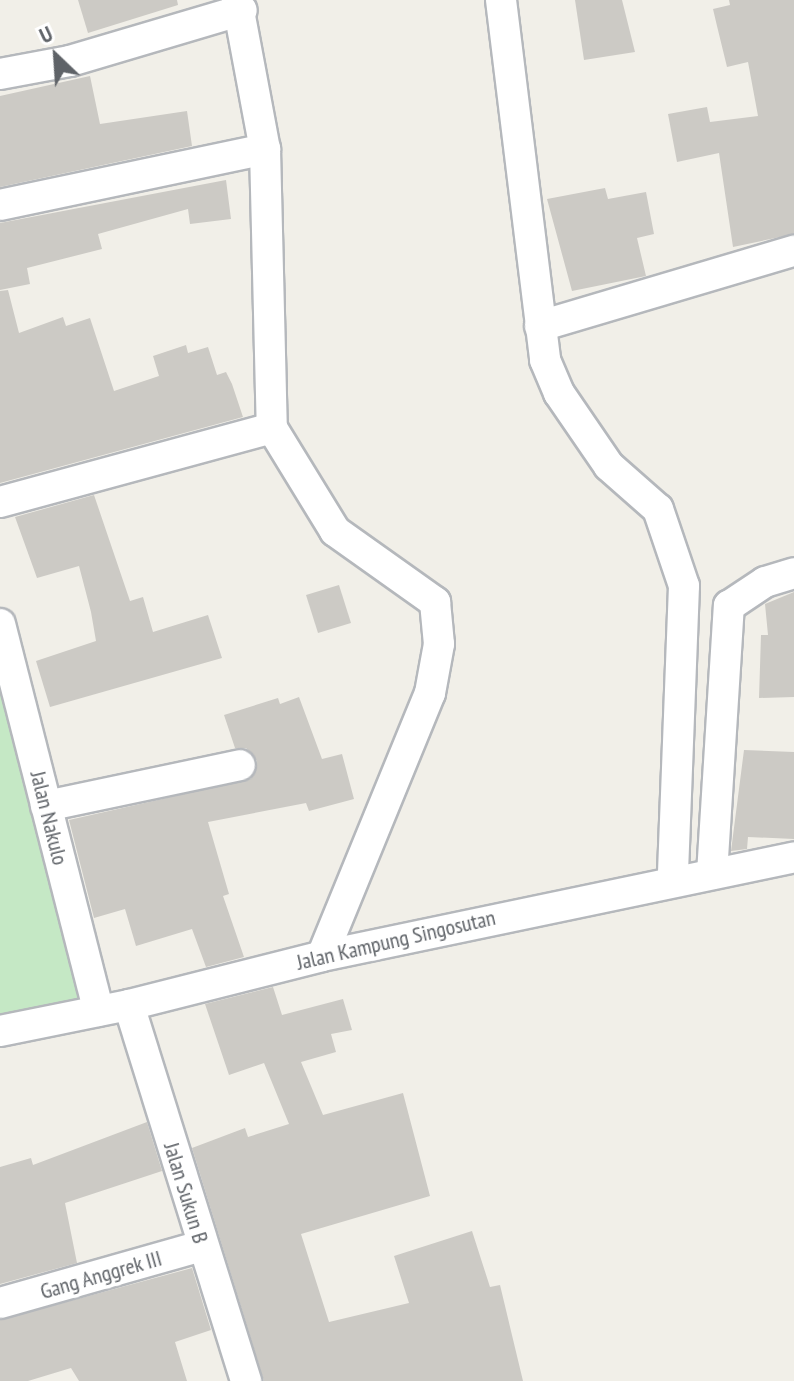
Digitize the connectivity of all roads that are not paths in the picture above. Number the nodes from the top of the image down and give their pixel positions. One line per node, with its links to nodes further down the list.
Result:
1 (501, 0): 7 (street)
2 (240, 5): 3 (street); 4 (street)
3 (0, 74)
4 (265, 149): 5 (street); 8 (street)
5 (0, 205)
6 (794, 251): 7 (street)
7 (540, 326): 16 (street)
8 (272, 428): 9 (street); 17 (street)
9 (0, 502)
10 (794, 573): 15 (street)
11 (0, 624): 13 (street, Jalan Nakulo)
12 (240, 765): 13 (street)
13 (46, 806): 19 (street, Jalan Nakulo)
14 (794, 857): 15 (street, Jalan Kampung Singosutan)
15 (712, 874): 16 (street, Jalan Kampung Singosutan)
16 (673, 879): 17 (street, Jalan Kampung Singosutan)
17 (322, 956): 18 (street, Jalan Kampung Singosutan)
18 (129, 1005): 19 (street, Jalan Kampung Singosutan); 21 (street, Jalan Sukun B)
19 (99, 1011): 20 (street, Jalan Kampung Singosutan)
20 (0, 1031)
21 (202, 1246): 22 (street, Gang Anggrek III); 23 (street, Jalan Sukun B)
22 (0, 1303)
23 (246, 1381)

